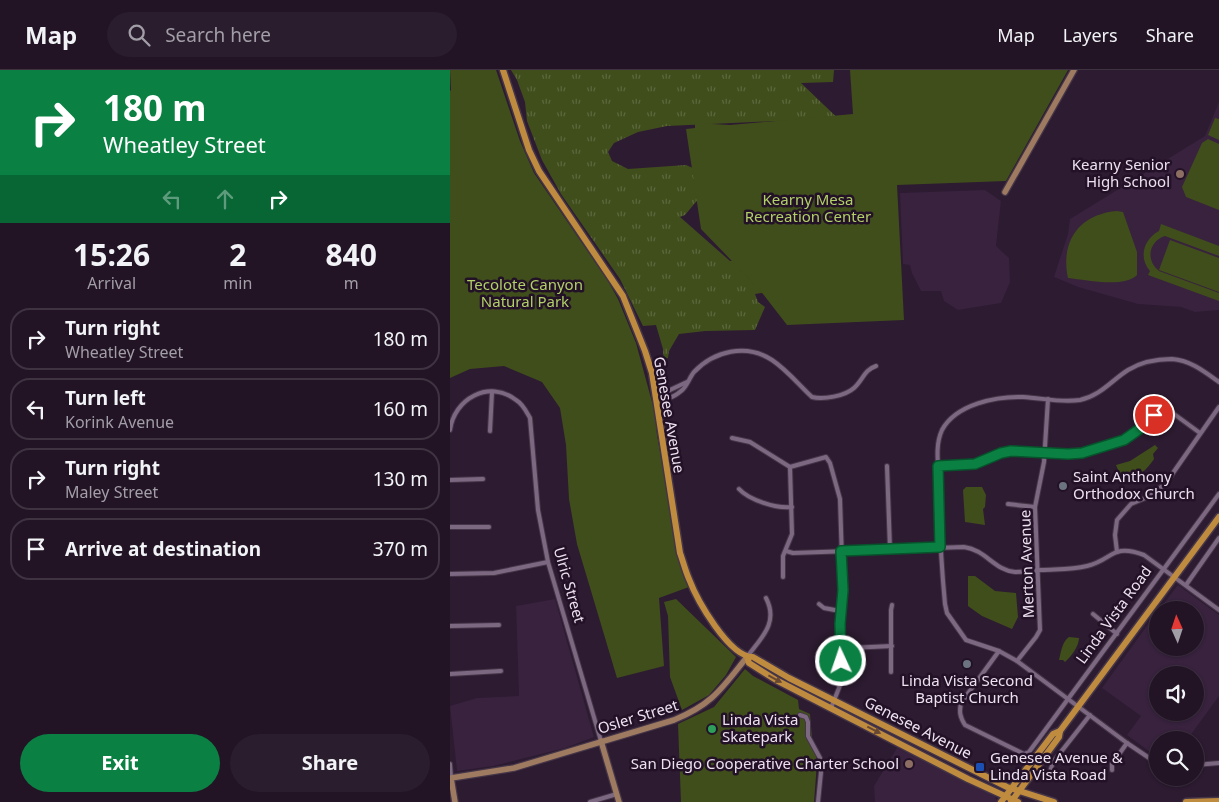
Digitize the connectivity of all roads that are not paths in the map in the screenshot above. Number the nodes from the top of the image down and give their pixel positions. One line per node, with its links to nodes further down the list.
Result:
1 (503, 70): 7 (main road, Genesee Avenue)
2 (1074, 70): 3 (street)
3 (1005, 192)
4 (876, 366): 7 (street)
5 (1219, 382): 8 (street)
6 (492, 392): 10 (street); 11 (street); 34 (street, Ulric Street)
7 (655, 397): 54 (main road, Genesee Avenue)
8 (1048, 399): 14 (street, Merton Avenue); 16 (street)
9 (1219, 407): 12 (street)
10 (450, 430)
11 (490, 431)
12 (1200, 433): 14 (street); 33 (street)
13 (732, 438): 17 (street)
14 (1045, 453): 16 (street); 24 (street, Merton Avenue)
15 (887, 466): 30 (street)
16 (938, 466): 29 (street)
17 (790, 467): 23 (street); 32 (street)
18 (483, 479): 19 (street)
19 (450, 480)
20 (739, 489): 23 (street)
21 (1219, 494): 35 (street, Linda Vista Road)
22 (1008, 504): 24 (street)
23 (792, 507): 31 (street)
24 (1035, 507): 36 (street, Merton Avenue)
25 (1219, 517): 39 (main road, Linda Vista Road)
26 (450, 527): 27 (street)
27 (489, 527)
28 (1219, 538): 40 (street)
29 (940, 547): 30 (street); 36 (street); 53 (street)
30 (890, 549): 32 (street)
31 (786, 551): 32 (street); 38 (street)
32 (841, 551): 45 (street)
33 (1117, 552): 35 (street); 36 (street)
34 (548, 562): 37 (street); 66 (street, Ulric Street)
35 (1164, 569): 39 (street); 49 (street, Linda Vista Road)
36 (1038, 570): 55 (street, Merton Avenue)
37 (450, 574)
38 (783, 577)
39 (1174, 577): 40 (street); 61 (main road, Linda Vista Road)
40 (1186, 585): 44 (street)
41 (766, 598): 54 (street, Osler Street)
42 (818, 604): 45 (street)
43 (892, 605): 50 (street)
44 (1219, 610)
45 (840, 611): 52 (street)
46 (1093, 614): 49 (street)
47 (499, 624): 48 (street)
48 (450, 626)
49 (1117, 634): 59 (street, Linda Vista Road)
50 (892, 646): 52 (street); 57 (street)
51 (828, 649): 52 (street)
52 (840, 649): 60 (street)
53 (998, 651): 55 (street); 59 (street, Linda Vista Road)
54 (747, 657): 60 (main road, Genesee Avenue); 62 (main road, Genesee Avenue, one-way to 62); 66 (street, Osler Street)
55 (1017, 661): 59 (street)
56 (501, 671): 58 (street)
57 (891, 672)
58 (450, 674)
59 (1068, 699): 61 (street)
60 (834, 700): 62 (street); 75 (main road, Genesee Avenue)
61 (1078, 706): 64 (street); 65 (main road, Linda Vista Road)
62 (831, 708): 78 (main road, Genesee Avenue, one-way to 78)
63 (800, 715): 84 (street)
64 (1090, 715): 67 (street); 73 (street)
65 (1060, 731): 75 (main road, Linda Vista Road); 76 (main road, Linda Vista Road)
66 (601, 741): 74 (street, Osler Street); 77 (street, Ulric Street)
67 (1127, 744): 68 (street); 72 (street)
68 (1149, 758)
69 (1219, 763): 71 (street)
70 (450, 764): 74 (street)
71 (1204, 764)
72 (1112, 770)
73 (1050, 772)
74 (451, 778): 81 (street)
75 (1011, 789): 76 (main road, Genesee Avenue); 78 (main road, Linda Vista Road)
76 (1019, 792): 79 (main road, Linda Vista Road); 85 (main road, Genesee Avenue)
77 (617, 794): 82 (street); 83 (street, Ulric Street)
78 (1003, 799): 79 (main road, Genesee Avenue)
79 (1014, 801)
80 (1219, 801): 86 (main road)
81 (455, 802)
82 (590, 802)
83 (619, 802)
84 (818, 802)
85 (1054, 802)
86 (1186, 802)

